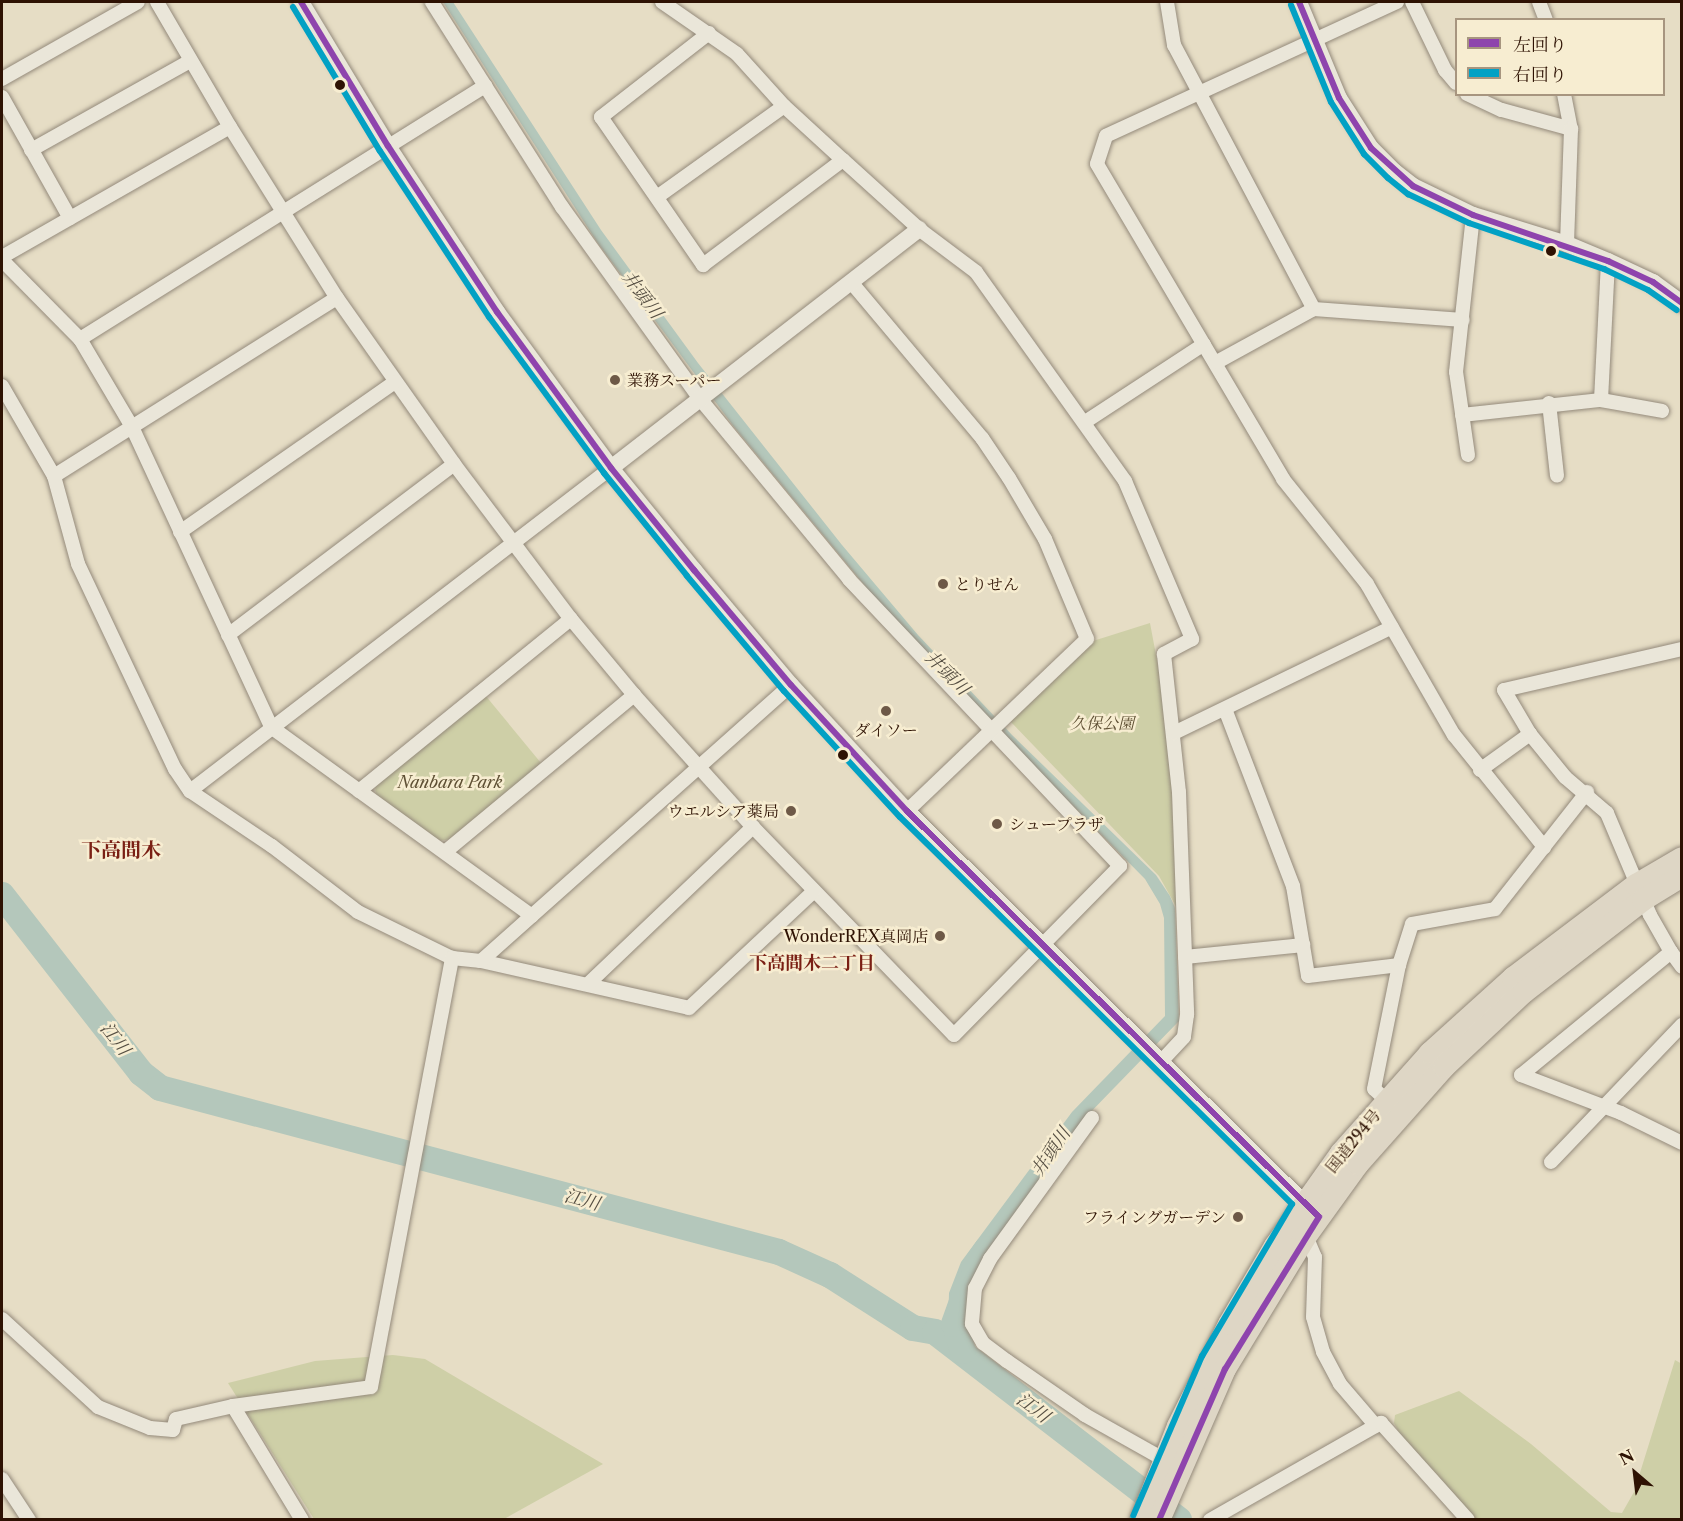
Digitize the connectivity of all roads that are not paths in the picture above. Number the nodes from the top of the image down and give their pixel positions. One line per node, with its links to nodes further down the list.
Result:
1 (138, 2): 15 (street)
2 (156, 2): 14 (street)
3 (301, 2): 25 (street)
4 (432, 2): 17 (street)
5 (662, 2): 12 (street)
6 (1167, 2): 18 (street)
7 (1299, 2): 13 (street)
8 (1397, 2): 13 (street)
9 (1412, 2): 16 (street)
10 (1539, 2): 11 (street)
11 (1545, 18)
12 (709, 33): 22 (street); 28 (street)
13 (1314, 40): 18 (street); 30 (street)
14 (190, 61): 23 (street); 26 (street)
15 (2, 79)
16 (1455, 82)
17 (485, 86): 25 (street); 46 (street)
18 (1198, 93): 39 (street); 42 (street)
19 (1471, 96): 24 (street)
20 (1564, 96): 24 (street)
21 (2, 97): 26 (street)
22 (784, 106): 27 (street); 28 (street)
23 (230, 127): 29 (street); 31 (street)
24 (1571, 129): 33 (street)
25 (388, 146): 29 (street); 55 (street)
26 (31, 150): 31 (street)
27 (843, 160): 28 (street); 32 (street)
28 (657, 197)
29 (282, 213): 37 (street); 41 (street)
30 (1473, 215): 33 (street); 40 (street)
31 (70, 218): 34 (street)
32 (919, 229): 36 (street); 51 (street)
33 (1567, 244): 35 (street)
34 (2, 259): 41 (street)
35 (1608, 261): 38 (street); 47 (street)
36 (850, 282): 46 (street); 68 (street)
37 (337, 298): 44 (street); 52 (street)
38 (1682, 303)
39 (1314, 309): 40 (street); 43 (street)
40 (1463, 320): 50 (street)
41 (80, 339): 52 (street)
42 (1204, 344): 43 (street); 51 (street)
43 (1217, 362): 61 (street)
44 (395, 382): 54 (street); 58 (street)
45 (2, 386): 56 (street)
46 (700, 399): 55 (street); 68 (street)
47 (1601, 400): 48 (street); 49 (street)
48 (1549, 403): 50 (street); 57 (street)
49 (1662, 411)
50 (1462, 415): 53 (street)
51 (1085, 422): 69 (street)
52 (132, 427): 56 (street); 58 (street)
53 (1468, 455)
54 (454, 464): 59 (street); 62 (street)
55 (611, 468): 59 (street); 64 (street)
56 (54, 476): 73 (street)
57 (1557, 476)
58 (180, 531): 62 (street)
59 (513, 543): 60 (street); 67 (street)
60 (571, 619): 65 (street); 74 (street)
61 (1392, 627): 66 (street); 72 (street)
62 (228, 635): 67 (street)
63 (1682, 649): 70 (street)
64 (791, 685): 71 (street); 76 (street)
65 (634, 695): 71 (street); 79 (street)
66 (1225, 709): 69 (street); 85 (street)
67 (271, 727): 73 (street); 74 (street)
68 (989, 731): 76 (street); 86 (street)
69 (1174, 733): 88 (street)
70 (1530, 734): 72 (street); 75 (street)
71 (699, 767): 77 (street); 84 (street)
72 (1480, 770): 78 (street)
73 (190, 791): 89 (street)
74 (359, 791): 79 (street)
75 (1587, 792): 78 (street); 83 (street)
76 (907, 811): 86 (street)
77 (753, 827): 82 (street); 93 (street)
78 (1544, 847): 91 (street)
79 (445, 852): 84 (street)
80 (1682, 858): 83 (highway, 国道294号)
81 (1682, 876): 83 (highway, 国道294号)
82 (814, 891): 86 (street); 93 (street)
83 (1640, 893): 87 (street); 96 (highway, 国道294号); 101 (highway, 国道294号)
84 (532, 916): 90 (street)
85 (1303, 945): 88 (street); 91 (street)
86 (1041, 947): 95 (street)
87 (1671, 952): 92 (street); 97 (street)
88 (1185, 957): 95 (street)
89 (452, 958): 90 (street); 103 (street)
90 (482, 961): 93 (street)
91 (1399, 965): 96 (street)
92 (1682, 967)
93 (588, 984)
94 (1682, 1025): 97 (street)
95 (1157, 1060): 101 (street)
96 (1386, 1100): 101 (highway, 国道294号)
97 (1600, 1107): 99 (street); 100 (street)
98 (1092, 1118): 105 (street)
99 (1682, 1143)
100 (1551, 1162)
101 (1310, 1219): 104 (street); 105 (highway, 国道294号); 105 (highway, 国道294号)
102 (2, 1319): 103 (street)
103 (233, 1406): 110 (street)
104 (1376, 1426): 108 (street); 111 (street)
105 (1167, 1469): 107 (highway, 国道294号)
106 (2, 1479): 109 (street)
107 (1148, 1517)
108 (1210, 1519)
109 (29, 1520)
110 (302, 1520)
111 (1468, 1520)

